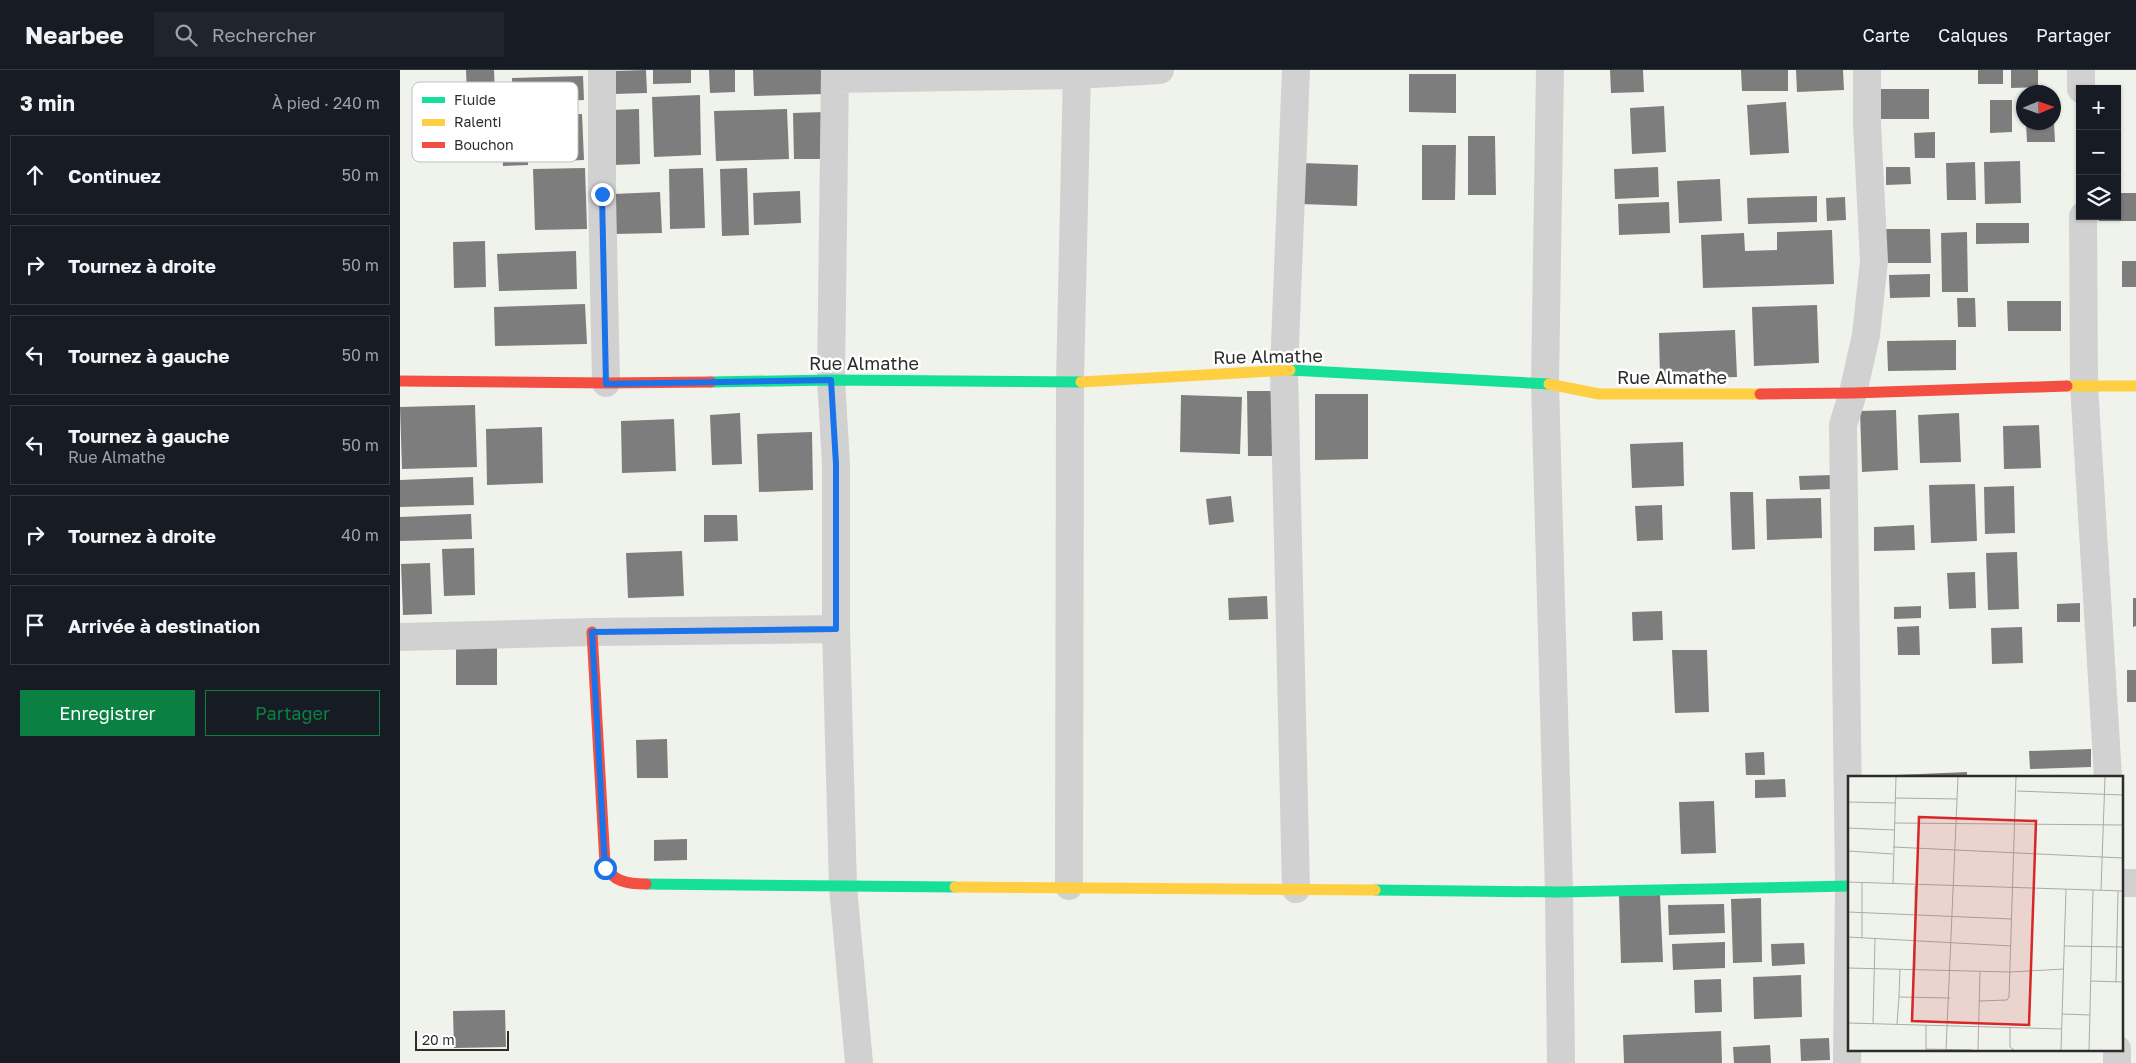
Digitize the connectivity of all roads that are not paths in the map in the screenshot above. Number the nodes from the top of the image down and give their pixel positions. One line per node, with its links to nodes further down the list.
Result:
1 (602, 70): 16 (street)
2 (1160, 70): 7 (street)
3 (1296, 70): 11 (street)
4 (1550, 70): 15 (street)
5 (1867, 70): 19 (street)
6 (2081, 70): 9 (street)
7 (1076, 73): 8 (street); 14 (street)
8 (835, 74): 12 (street)
9 (2081, 85)
10 (2082, 220): 17 (street)
11 (1284, 370): 14 (street, Rue Almathe); 15 (street, Rue Almathe); 28 (street)
12 (831, 380): 14 (street, Rue Almathe); 16 (street, Rue Almathe); 20 (street)
13 (400, 381): 16 (street, Rue Almathe)
14 (1070, 383): 25 (street)
15 (1545, 383): 19 (street, Rue Almathe); 29 (street)
16 (606, 384)
17 (2084, 385): 18 (street, Rue Almathe); 19 (street, Rue Almathe); 23 (street)
18 (2136, 386)
19 (1853, 393): 24 (street)
20 (836, 629): 21 (street); 27 (street)
21 (592, 632): 22 (street); 27 (street)
22 (400, 637)
23 (2108, 776)
24 (1848, 809)
25 (1069, 886): 27 (street); 28 (street)
26 (1848, 886): 29 (street)
27 (843, 887): 32 (street)
28 (1296, 889): 29 (street)
29 (1559, 892): 33 (street)
30 (1848, 974): 34 (street)
31 (2117, 1050): 35 (street)
32 (859, 1063)
33 (1562, 1063)
34 (1847, 1063)
35 (2117, 1063)

